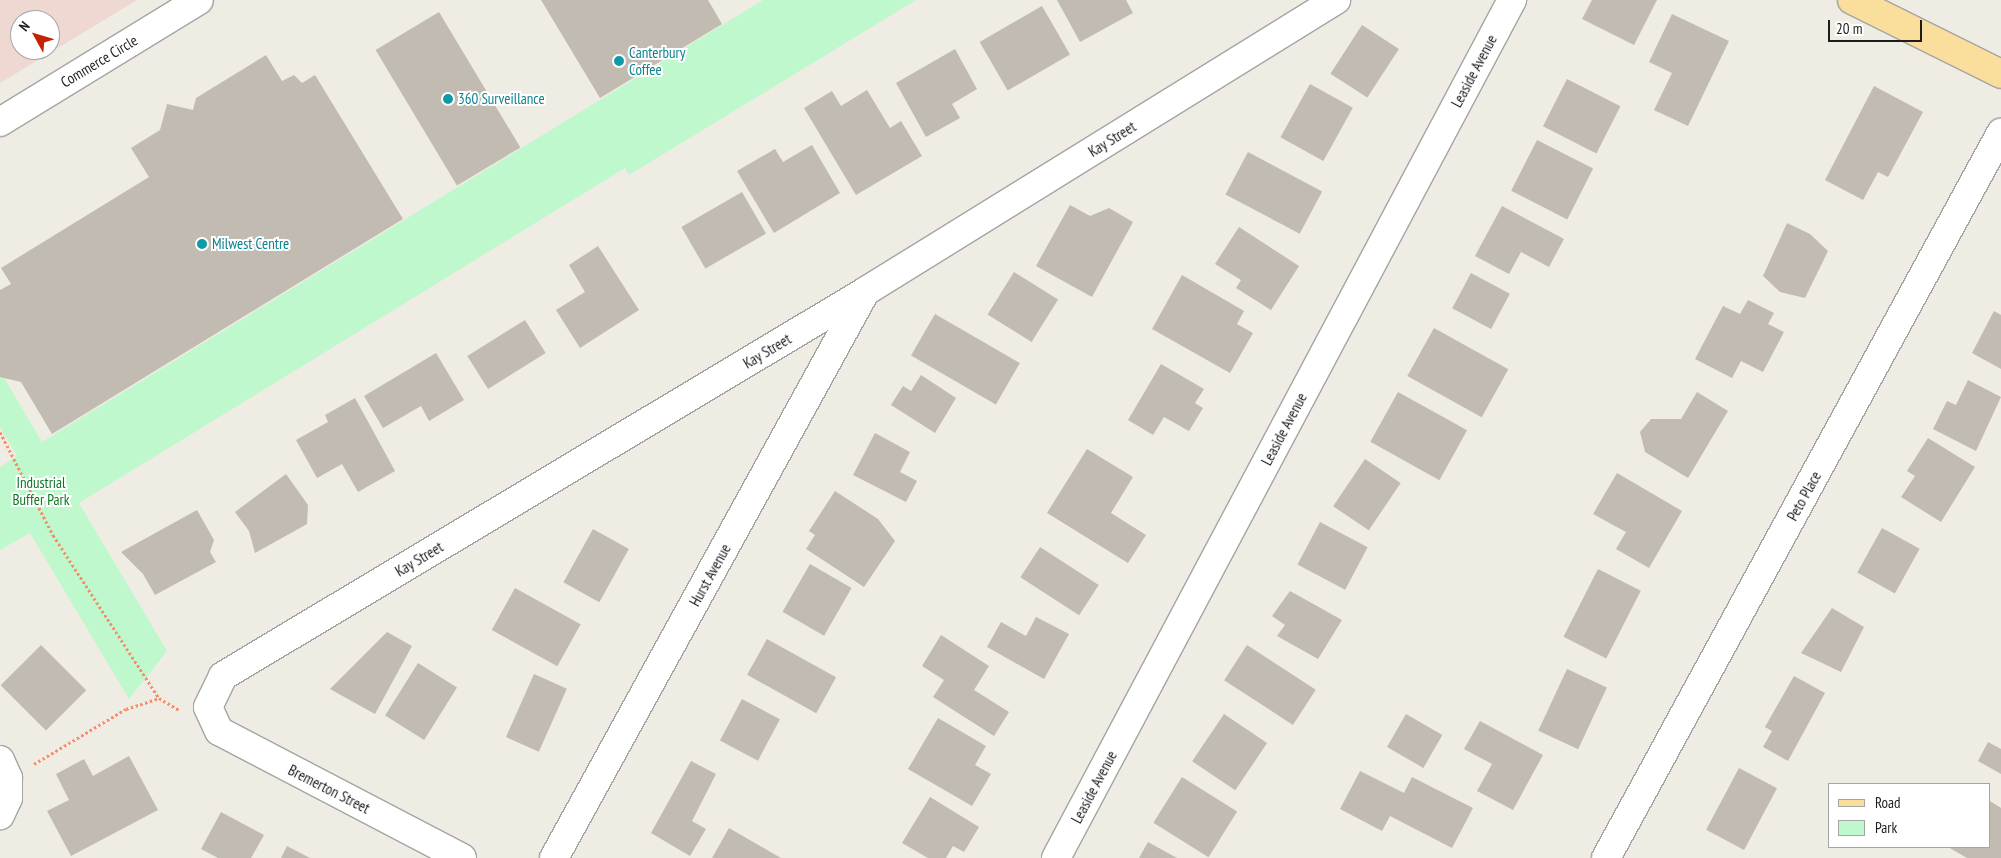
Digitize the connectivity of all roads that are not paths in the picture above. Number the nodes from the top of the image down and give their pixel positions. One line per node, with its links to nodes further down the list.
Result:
1 (199, 0): 6 (street, Commerce Circle)
2 (1336, 0): 8 (street, Kay Street)
3 (1512, 0): 14 (street, Leaside Avenue)
4 (1852, 0): 5 (main road)
5 (2001, 74)
6 (0, 122)
7 (2001, 133): 15 (street, Peto Place)
8 (866, 291): 9 (street, Kay Street); 13 (street, Hurst Avenue)
9 (208, 708): 12 (street, Bremerton Street)
10 (4, 769): 11 (street)
11 (0, 814)
12 (462, 858)
13 (554, 858)
14 (1056, 858)
15 (1606, 858)

